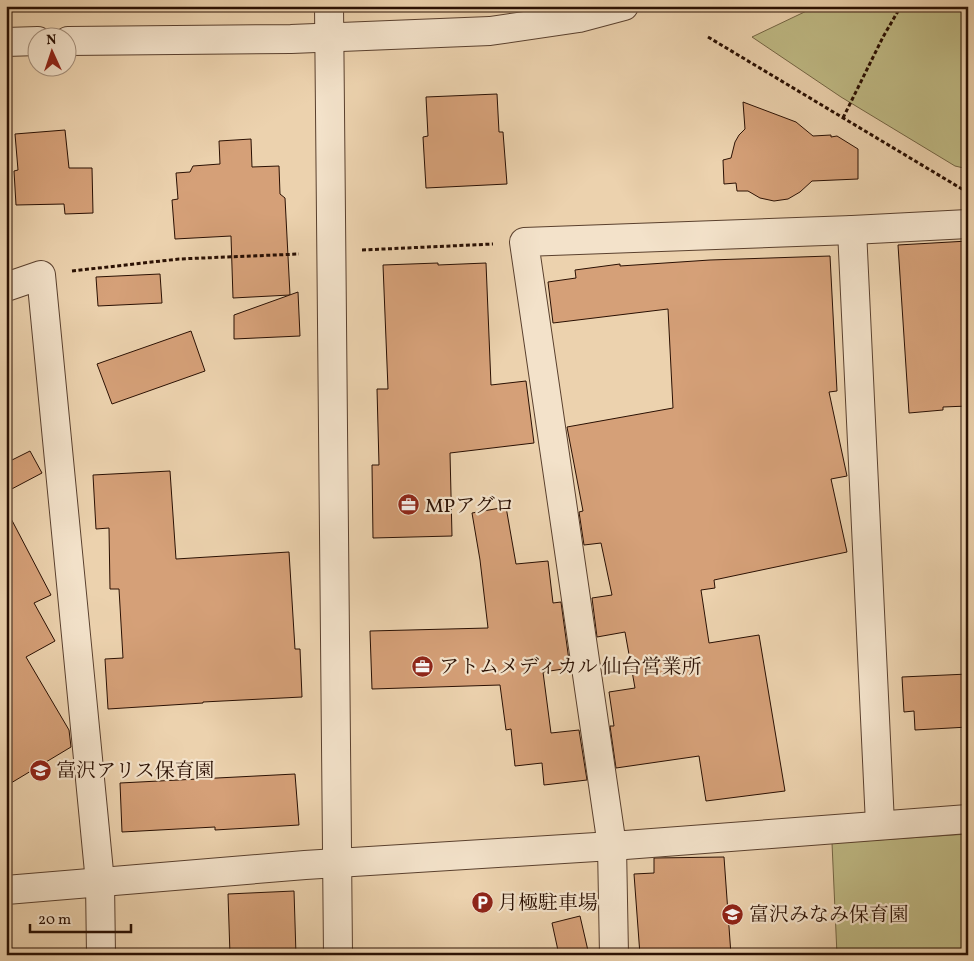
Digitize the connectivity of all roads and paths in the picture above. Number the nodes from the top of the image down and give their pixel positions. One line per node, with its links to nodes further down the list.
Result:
1 (329, 6): 5 (street)
2 (624, 6): 5 (street)
3 (901, 6): 9 (path)
4 (708, 37): 9 (path)
5 (330, 38): 7 (street); 21 (street)
6 (28, 41): 8 (street)
7 (78, 41)
8 (6, 42)
9 (843, 118): 10 (path)
10 (968, 192)
11 (968, 224): 12 (street)
12 (852, 230): 13 (street); 19 (street)
13 (524, 242): 14 (path); 20 (street)
14 (359, 250)
15 (302, 254): 16 (path)
16 (41, 274): 17 (street); 22 (street)
17 (6, 287)
18 (968, 819): 19 (street)
19 (880, 824): 20 (street)
20 (612, 846): 21 (street); 26 (street)
21 (337, 864): 22 (street); 25 (street)
22 (100, 882): 23 (street); 24 (street)
23 (6, 890)
24 (100, 955)
25 (338, 955)
26 (614, 955)

